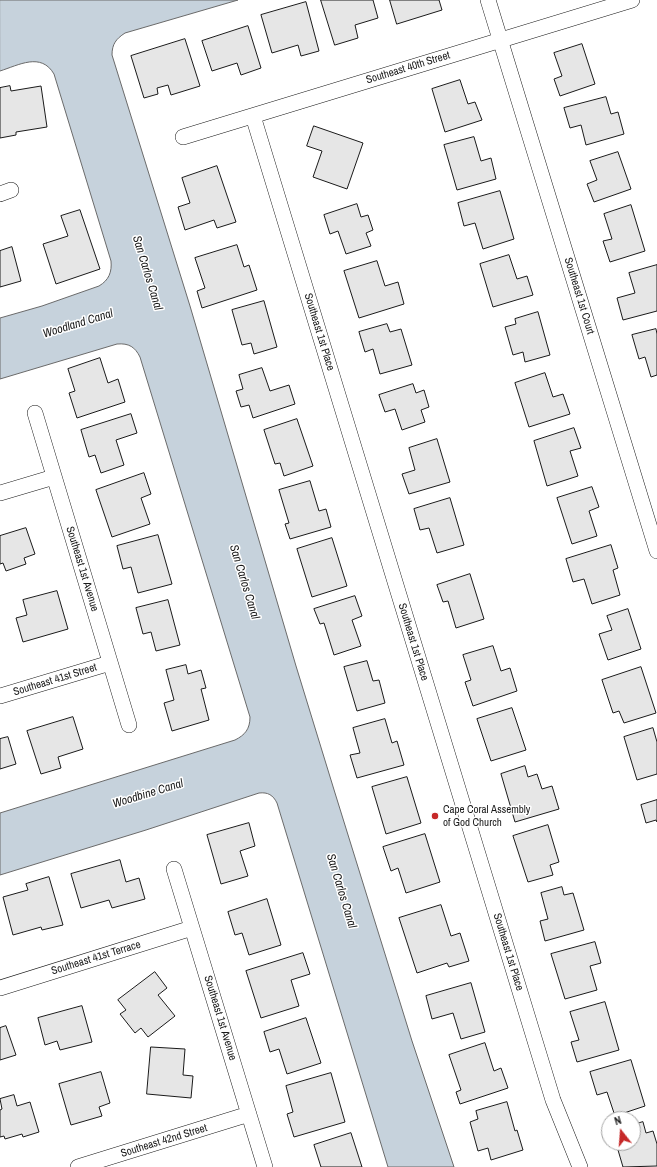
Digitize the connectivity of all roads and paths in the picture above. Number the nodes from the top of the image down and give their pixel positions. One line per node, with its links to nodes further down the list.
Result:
1 (488, 0): 3 (street)
2 (632, 0): 3 (street, Southeast 40th Street)
3 (501, 40): 4 (street, Southeast 40th Street); 9 (street, Southeast 1st Court)
4 (253, 116): 5 (street, Southeast 40th Street); 19 (street, Southeast 1st Place)
5 (183, 137)
6 (35, 413): 7 (street, Southeast 1st Avenue)
7 (54, 477): 8 (street); 10 (street, Southeast 1st Avenue)
8 (0, 494)
9 (657, 551)
10 (110, 663): 11 (street, Southeast 41st Street); 12 (street, Southeast 1st Avenue)
11 (0, 696)
12 (129, 725)
13 (174, 868): 14 (street, Southeast 1st Avenue)
14 (192, 928): 15 (street, Southeast 41st Terrace); 16 (street, Southeast 1st Avenue)
15 (0, 988)
16 (249, 1114): 17 (street, Southeast 42nd Street); 18 (street, Southeast 1st Avenue)
17 (78, 1167)
18 (265, 1167)
19 (580, 1167)

